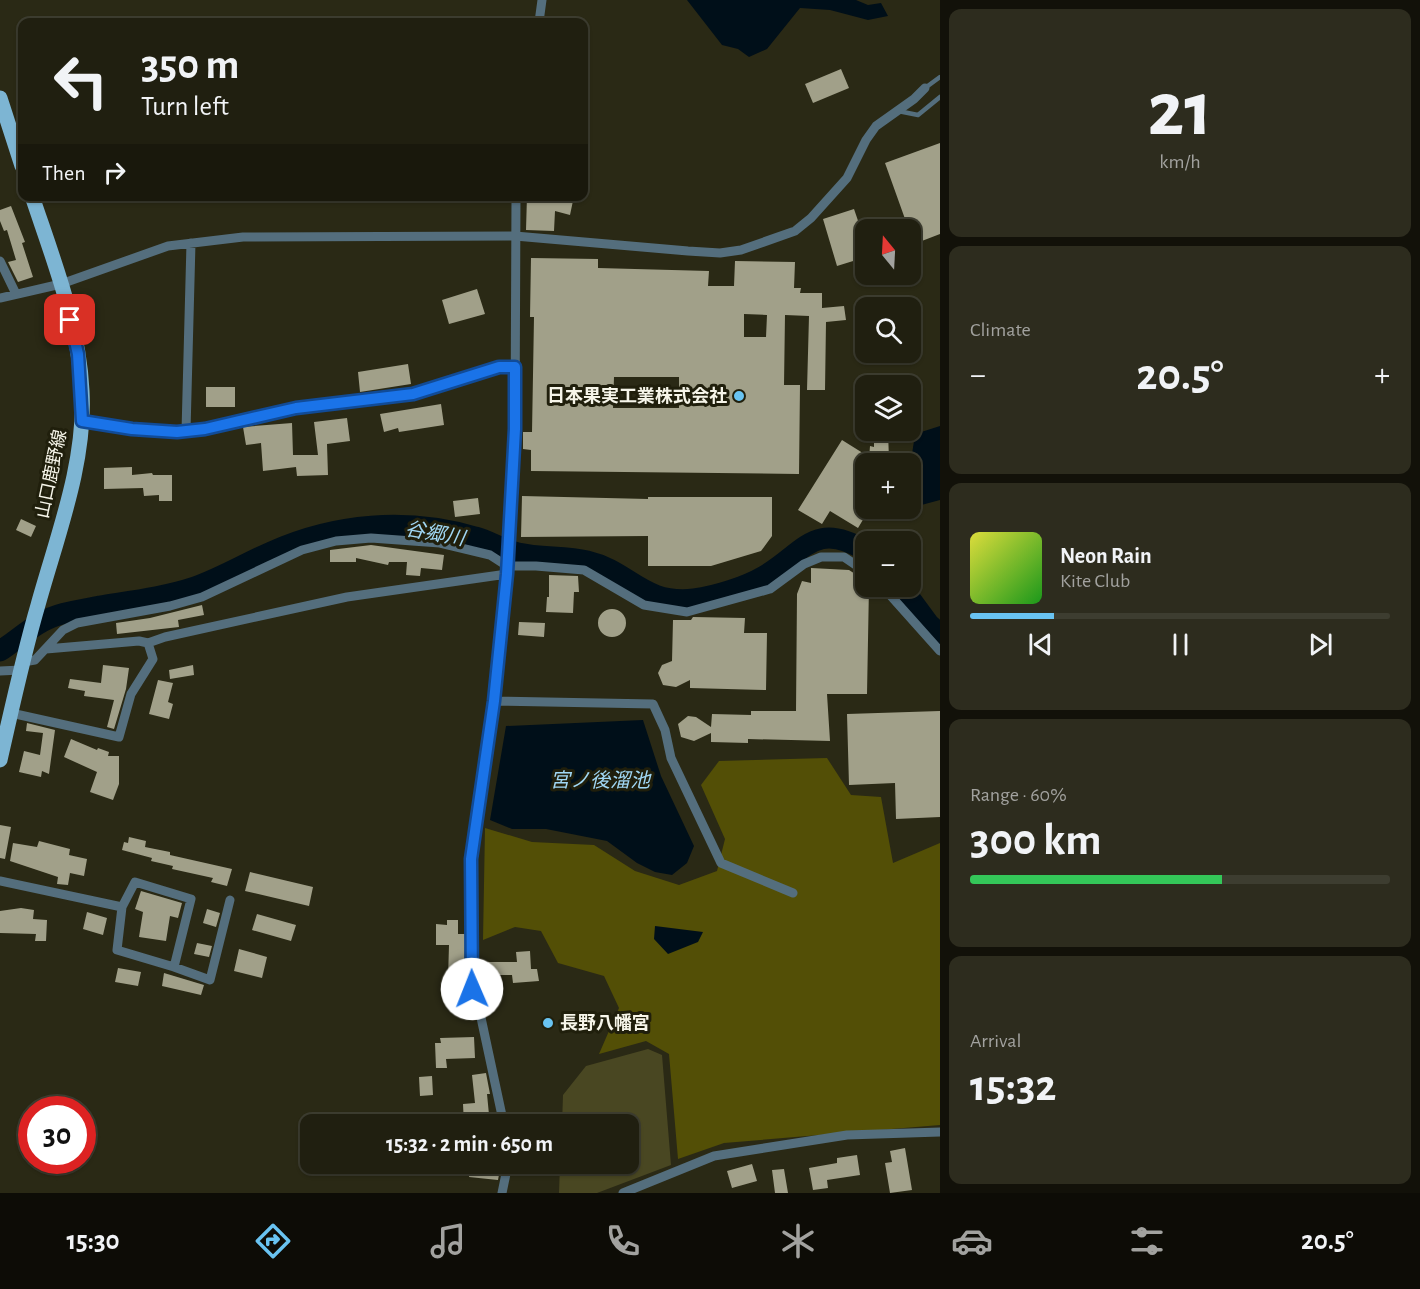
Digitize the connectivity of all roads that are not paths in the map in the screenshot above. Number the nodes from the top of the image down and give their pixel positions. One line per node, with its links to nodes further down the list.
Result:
1 (543, 0): 2 (street)
2 (540, 18)
3 (940, 77): 4 (lane)
4 (925, 87): 7 (street)
5 (940, 97): 7 (lane)
6 (0, 98): 8 (main road)
7 (897, 111): 11 (street)
8 (18, 154)
9 (34, 201): 14 (main road, 山口鹿野線)
10 (516, 201): 11 (street)
11 (515, 237): 12 (street); 17 (street)
12 (191, 243): 14 (street); 19 (street)
13 (0, 261): 15 (street)
14 (61, 284): 15 (street); 18 (main road, 山口鹿野線)
15 (16, 294): 16 (street)
16 (0, 298)
17 (515, 367): 19 (street); 21 (street)
18 (82, 421): 19 (street); 26 (main road, 山口鹿野線)
19 (186, 430)
20 (855, 564): 21 (street)
21 (507, 566): 23 (street); 24 (street); 28 (street)
22 (892, 597): 25 (street)
23 (148, 643): 24 (street); 29 (street)
24 (46, 649): 26 (street)
25 (940, 651)
26 (24, 660): 27 (street); 29 (main road, 山口鹿野線)
27 (0, 671)
28 (494, 701): 32 (street); 36 (street)
29 (11, 713): 30 (main road, 山口鹿野線)
30 (0, 760)
31 (0, 881): 34 (street)
32 (793, 893)
33 (230, 900): 35 (street)
34 (122, 907): 35 (street); 35 (street)
35 (174, 967)
36 (502, 1114)
37 (940, 1132): 40 (street)
38 (506, 1174): 39 (street)
39 (502, 1193)
40 (622, 1193)

